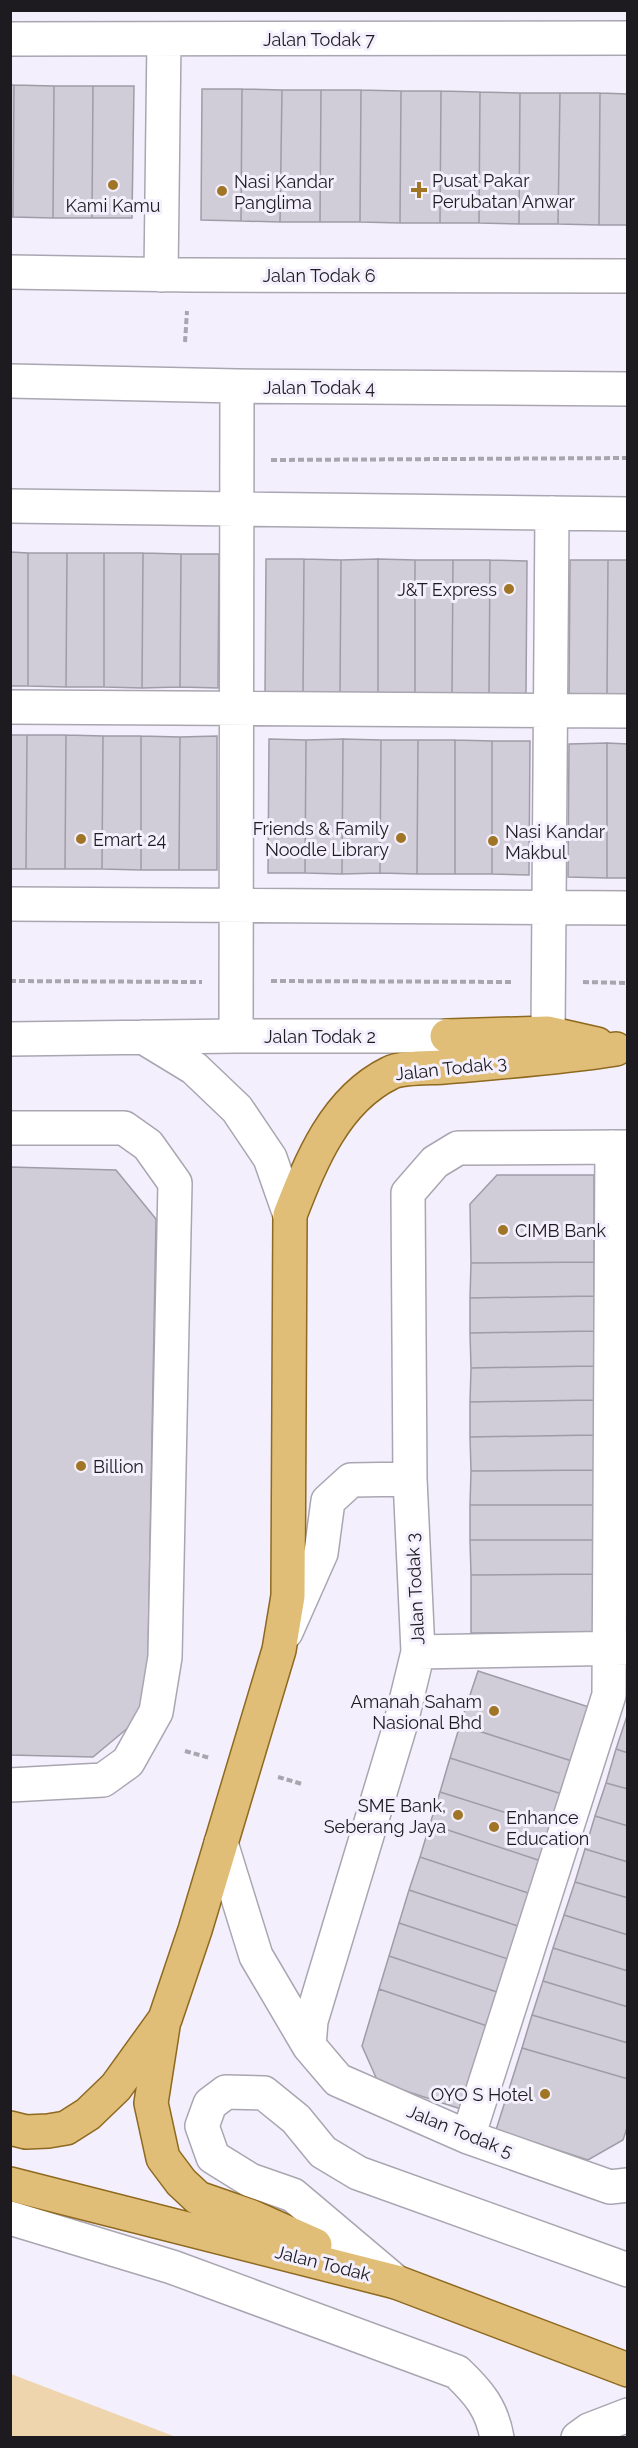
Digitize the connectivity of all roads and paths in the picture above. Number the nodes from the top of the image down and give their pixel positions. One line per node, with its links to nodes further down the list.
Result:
1 (627, 38): 3 (street, Jalan Todak 7)
2 (10, 39): 3 (street, Jalan Todak 7)
3 (164, 39): 5 (street)
4 (10, 272): 5 (street, Jalan Todak 6)
5 (161, 275): 6 (street, Jalan Todak 6)
6 (627, 276)
7 (10, 381): 8 (street, Jalan Todak 4)
8 (237, 387): 9 (street, Jalan Todak 4); 11 (street)
9 (627, 389)
10 (627, 458): 11 (path)
11 (237, 461): 13 (street)
12 (10, 506): 13 (street)
13 (237, 509): 14 (street); 17 (street)
14 (552, 513): 15 (street); 18 (street)
15 (627, 513)
16 (10, 707): 17 (street)
17 (235, 708): 18 (street); 21 (street)
18 (551, 711): 19 (street); 22 (street)
19 (627, 711)
20 (10, 904): 21 (street)
21 (237, 906): 22 (street); 30 (street)
22 (549, 908): 23 (street); 27 (street)
23 (627, 908)
24 (10, 981): 26 (path)
25 (267, 981): 27 (path)
26 (209, 982)
27 (549, 982): 28 (path); 29 (street)
28 (627, 983)
29 (548, 1033): 31 (main road, Jalan Todak 2); 34 (main road, Jalan Todak 2)
30 (236, 1036): 31 (street, Jalan Todak 2); 32 (street, Jalan Todak 2)
31 (447, 1036)
32 (143, 1037): 33 (street, Jalan Todak 2); 37 (street, Jalan Todak 3)
33 (10, 1039)
34 (622, 1049): 37 (main road, Jalan Todak 3)
35 (10, 1128): 42 (street)
36 (620, 1147): 38 (street, Jalan Todak 3); 39 (street)
37 (290, 1215): 40 (main road, Jalan Todak 3)
38 (410, 1479): 40 (street); 41 (street, Jalan Todak 3)
39 (619, 1648): 41 (street); 47 (street)
40 (279, 1650): 43 (main road, Jalan Todak 3)
41 (418, 1652): 45 (street, Jalan Todak 3)
42 (24, 1784)
43 (221, 1843): 44 (main road, Jalan Todak 3); 45 (street, Jalan Todak 5)
44 (165, 2019): 46 (main road, Jalan Todak 3); 52 (main road, Jalan Todak 3)
45 (309, 2046): 47 (street, Jalan Todak 5)
46 (10, 2128)
47 (468, 2137): 49 (street, Jalan Todak 5)
48 (10, 2184): 52 (main road, Jalan Todak)
49 (627, 2185)
50 (10, 2218): 55 (street)
51 (627, 2270): 52 (street)
52 (396, 2282): 53 (main road, Jalan Todak)
53 (627, 2370)
54 (627, 2415): 56 (street)
55 (497, 2438)
56 (578, 2438)

